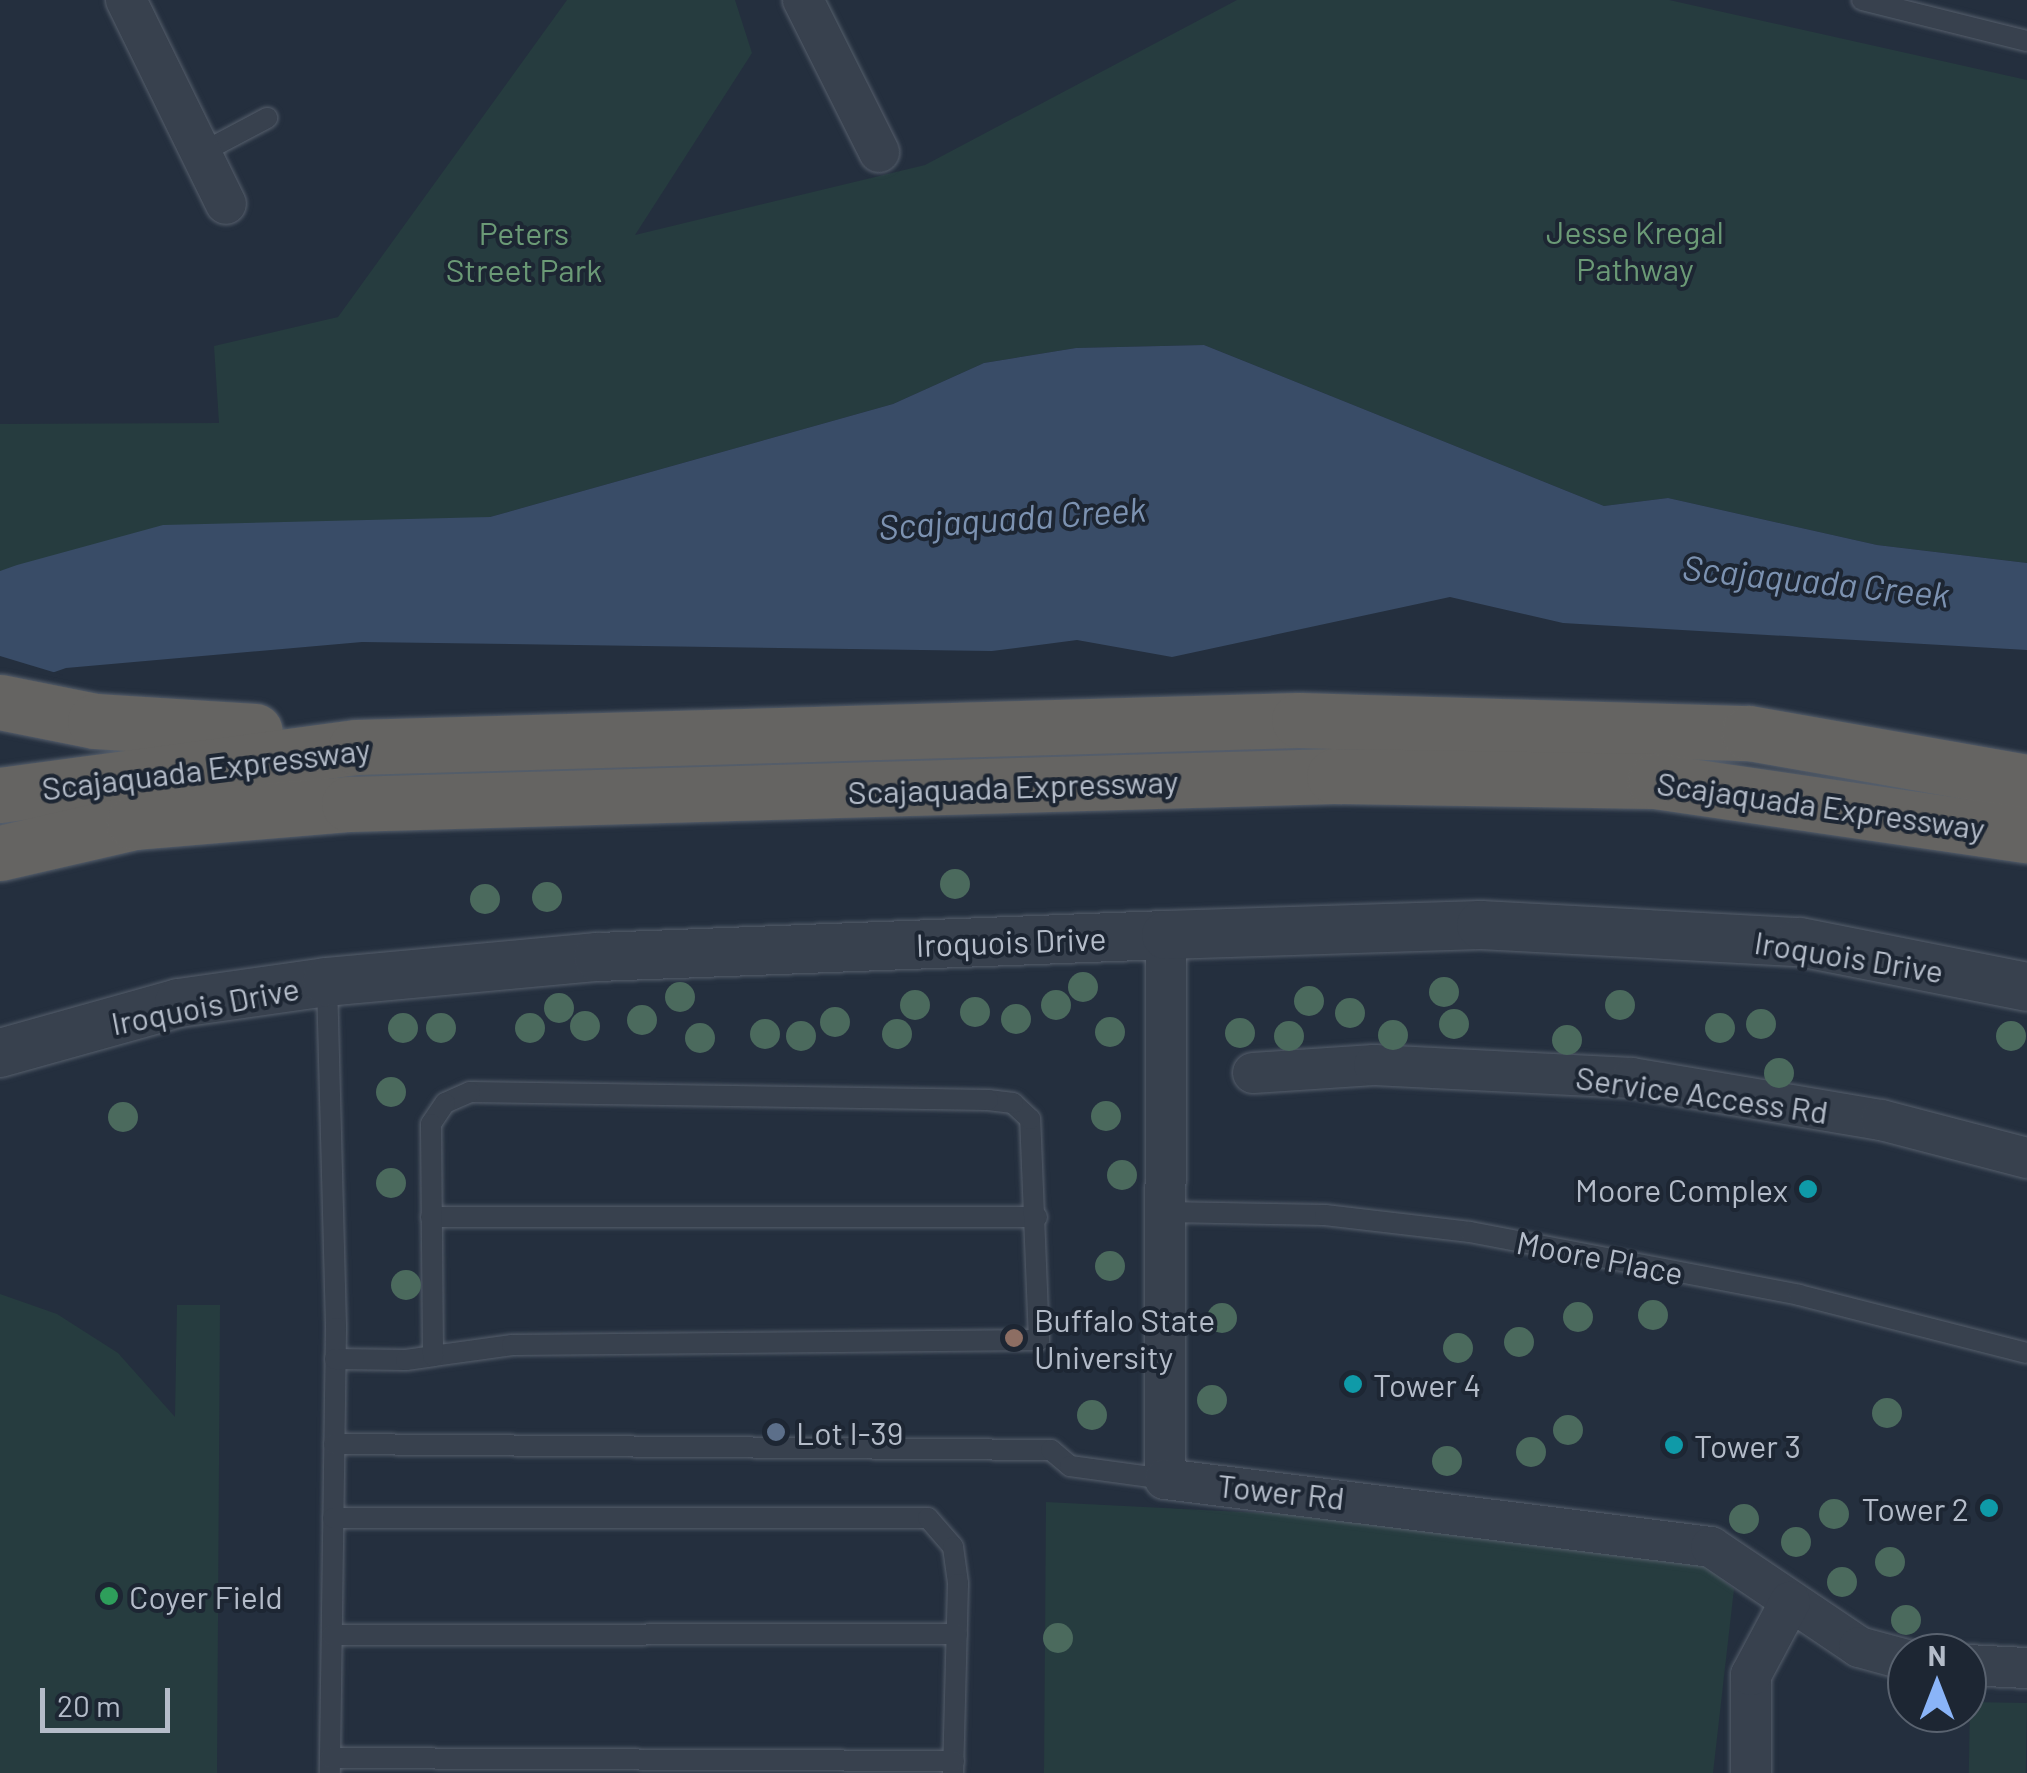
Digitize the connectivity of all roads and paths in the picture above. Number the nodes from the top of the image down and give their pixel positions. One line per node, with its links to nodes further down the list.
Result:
1 (126, 0): 7 (street)
2 (803, 0): 6 (street)
3 (1862, 0): 4 (lane)
4 (2027, 41)
5 (268, 118): 7 (lane)
6 (879, 152)
7 (200, 153): 8 (street)
8 (226, 204)
9 (13, 706): 10 (highway)
10 (356, 747): 11 (highway, Scajaquada Expressway); 12 (highway, Scajaquada Expressway)
11 (2027, 782)
12 (0, 794)
13 (2027, 836): 14 (highway, Scajaquada Expressway)
14 (0, 853)
15 (1166, 934): 16 (street, Iroquois Drive); 17 (street, Iroquois Drive); 21 (street)
16 (327, 982): 18 (street, Iroquois Drive); 26 (lane)
17 (2027, 987)
18 (0, 1053)
19 (1253, 1073): 20 (street, Service Access Rd)
20 (2027, 1158)
21 (1166, 1212): 24 (lane, Moore Place); 28 (street)
22 (432, 1216): 23 (lane); 23 (lane); 25 (lane)
23 (1037, 1216): 25 (lane)
24 (2027, 1354)
25 (432, 1356): 26 (lane)
26 (335, 1359): 27 (lane)
27 (334, 1444): 28 (lane); 29 (lane)
28 (1164, 1479): 30 (street, Tower Rd)
29 (332, 1518): 31 (lane); 32 (lane)
30 (1790, 1602): 33 (street, Tower Rd); 38 (street)
31 (332, 1634): 32 (lane); 36 (lane)
32 (957, 1634): 37 (lane)
33 (1887, 1655)
34 (1987, 1666): 35 (street)
35 (2027, 1668)
36 (330, 1765): 37 (lane)
37 (954, 1767)
38 (1752, 1773)

